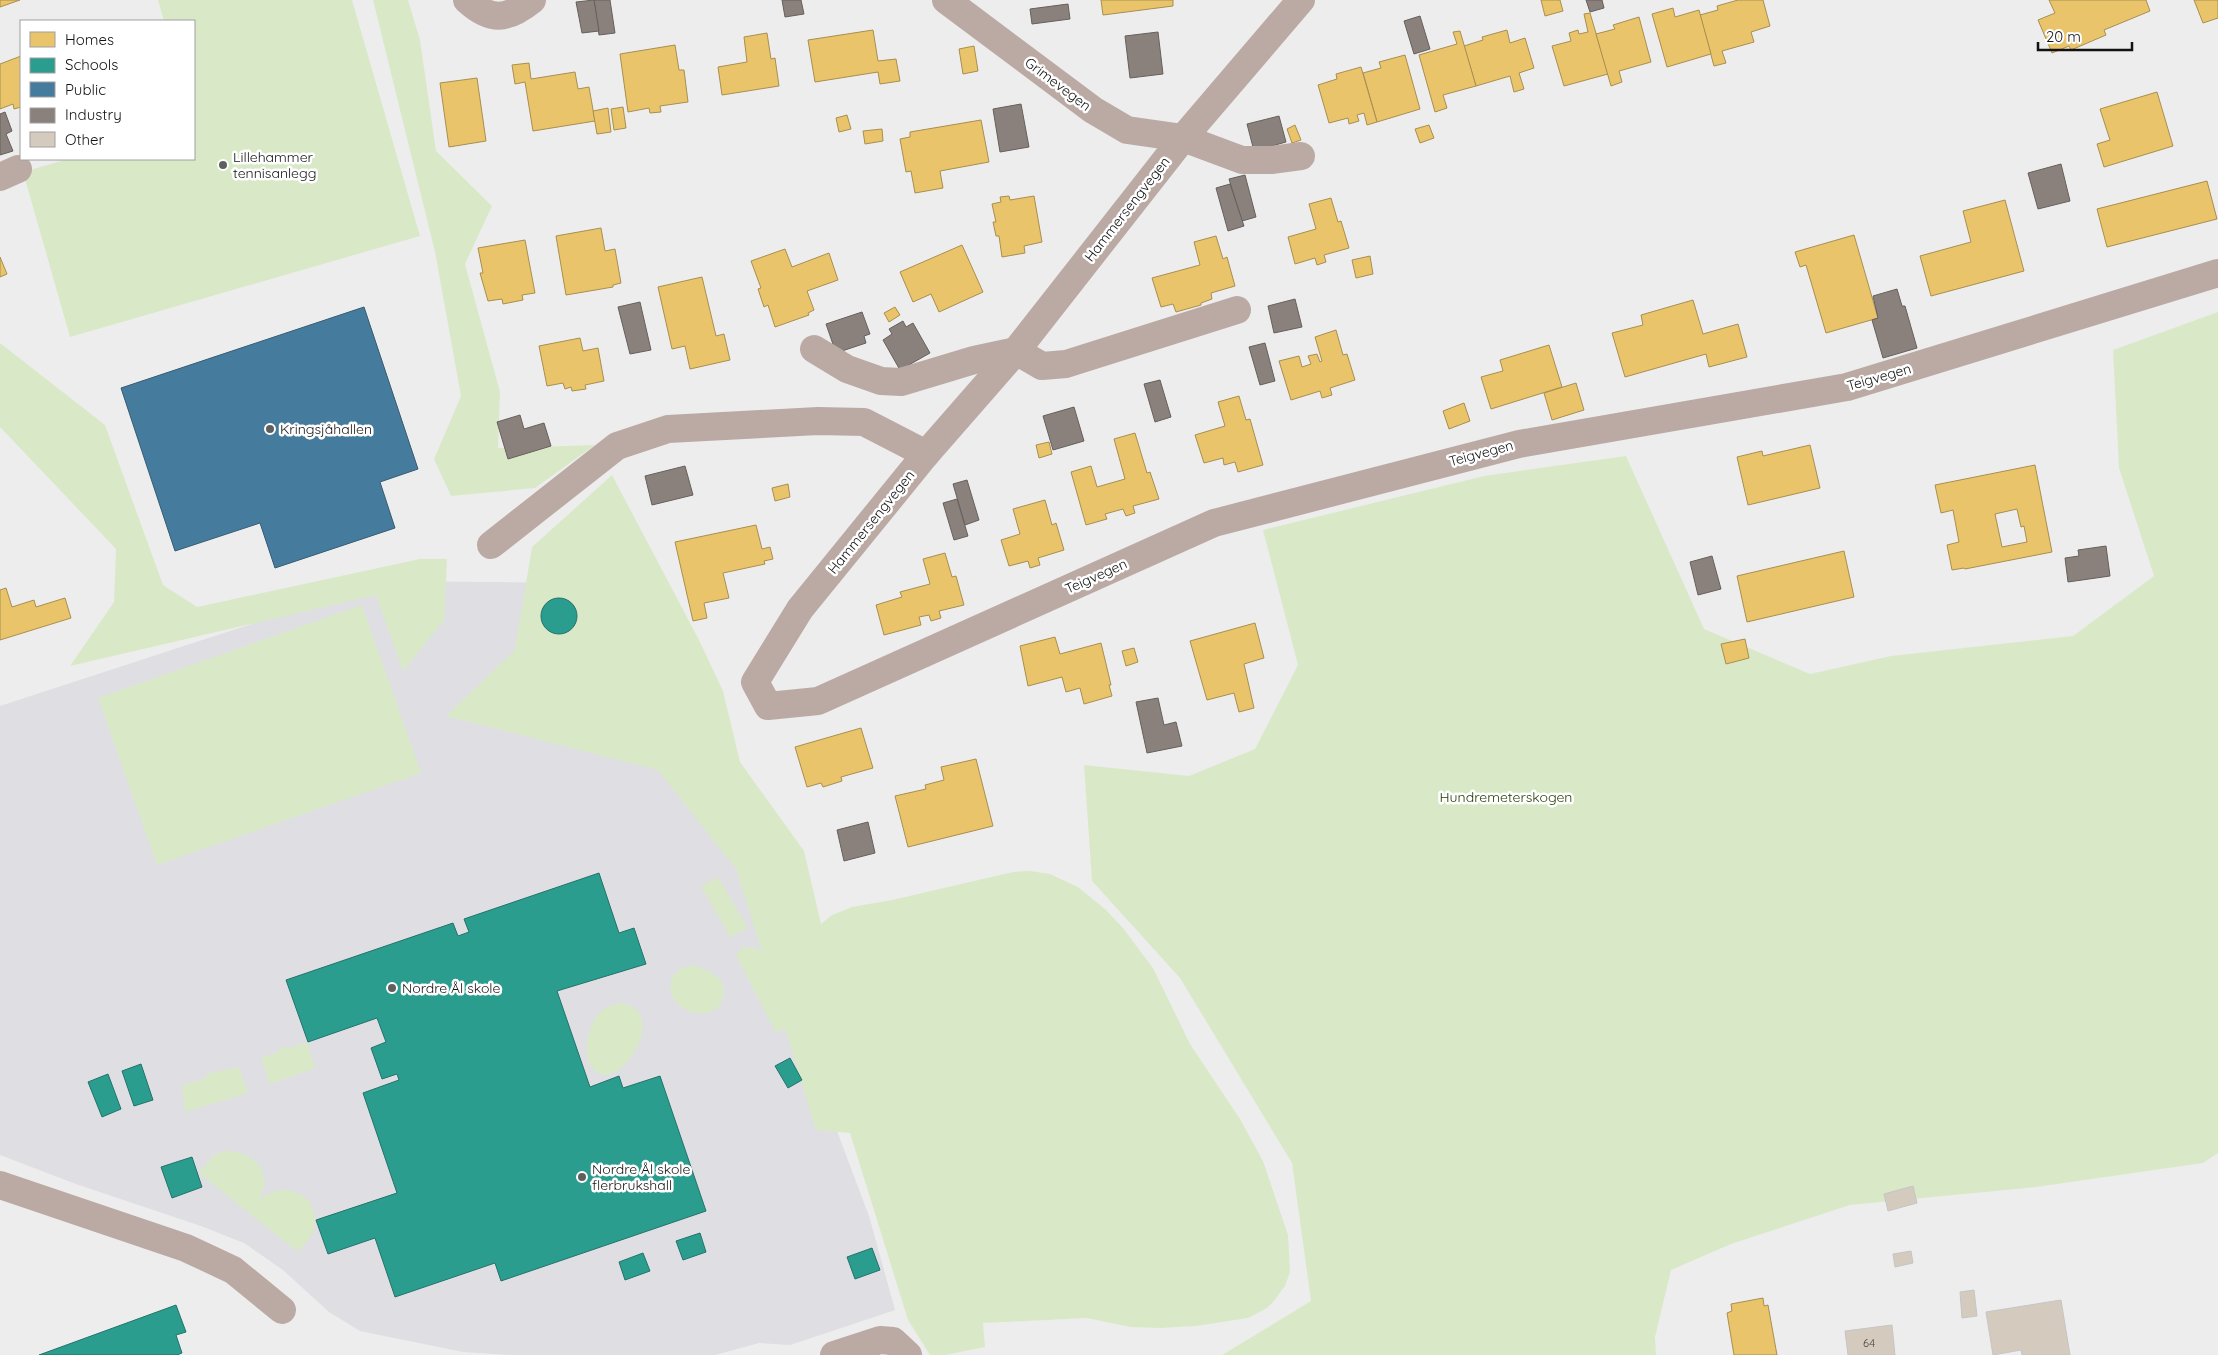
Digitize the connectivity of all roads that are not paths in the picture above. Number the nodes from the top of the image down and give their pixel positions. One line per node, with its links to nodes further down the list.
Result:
1 (467, 0): 2 (street)
2 (532, 0)
3 (946, 0): 5 (street, Grimevegen)
4 (1300, 0): 5 (street, Hammersengvegen)
5 (1183, 138): 6 (street); 10 (street, Hammersengvegen)
6 (1301, 156)
7 (2218, 273): 13 (street, Teigvegen)
8 (1237, 310): 10 (street)
9 (814, 349): 10 (street)
10 (1016, 350): 11 (street, Hammersengvegen)
11 (926, 454): 12 (street); 13 (street, Hammersengvegen)
12 (491, 545)
13 (768, 706)
14 (0, 1185): 15 (street)
15 (282, 1310)
16 (834, 1355): 17 (street)
17 (908, 1355)

